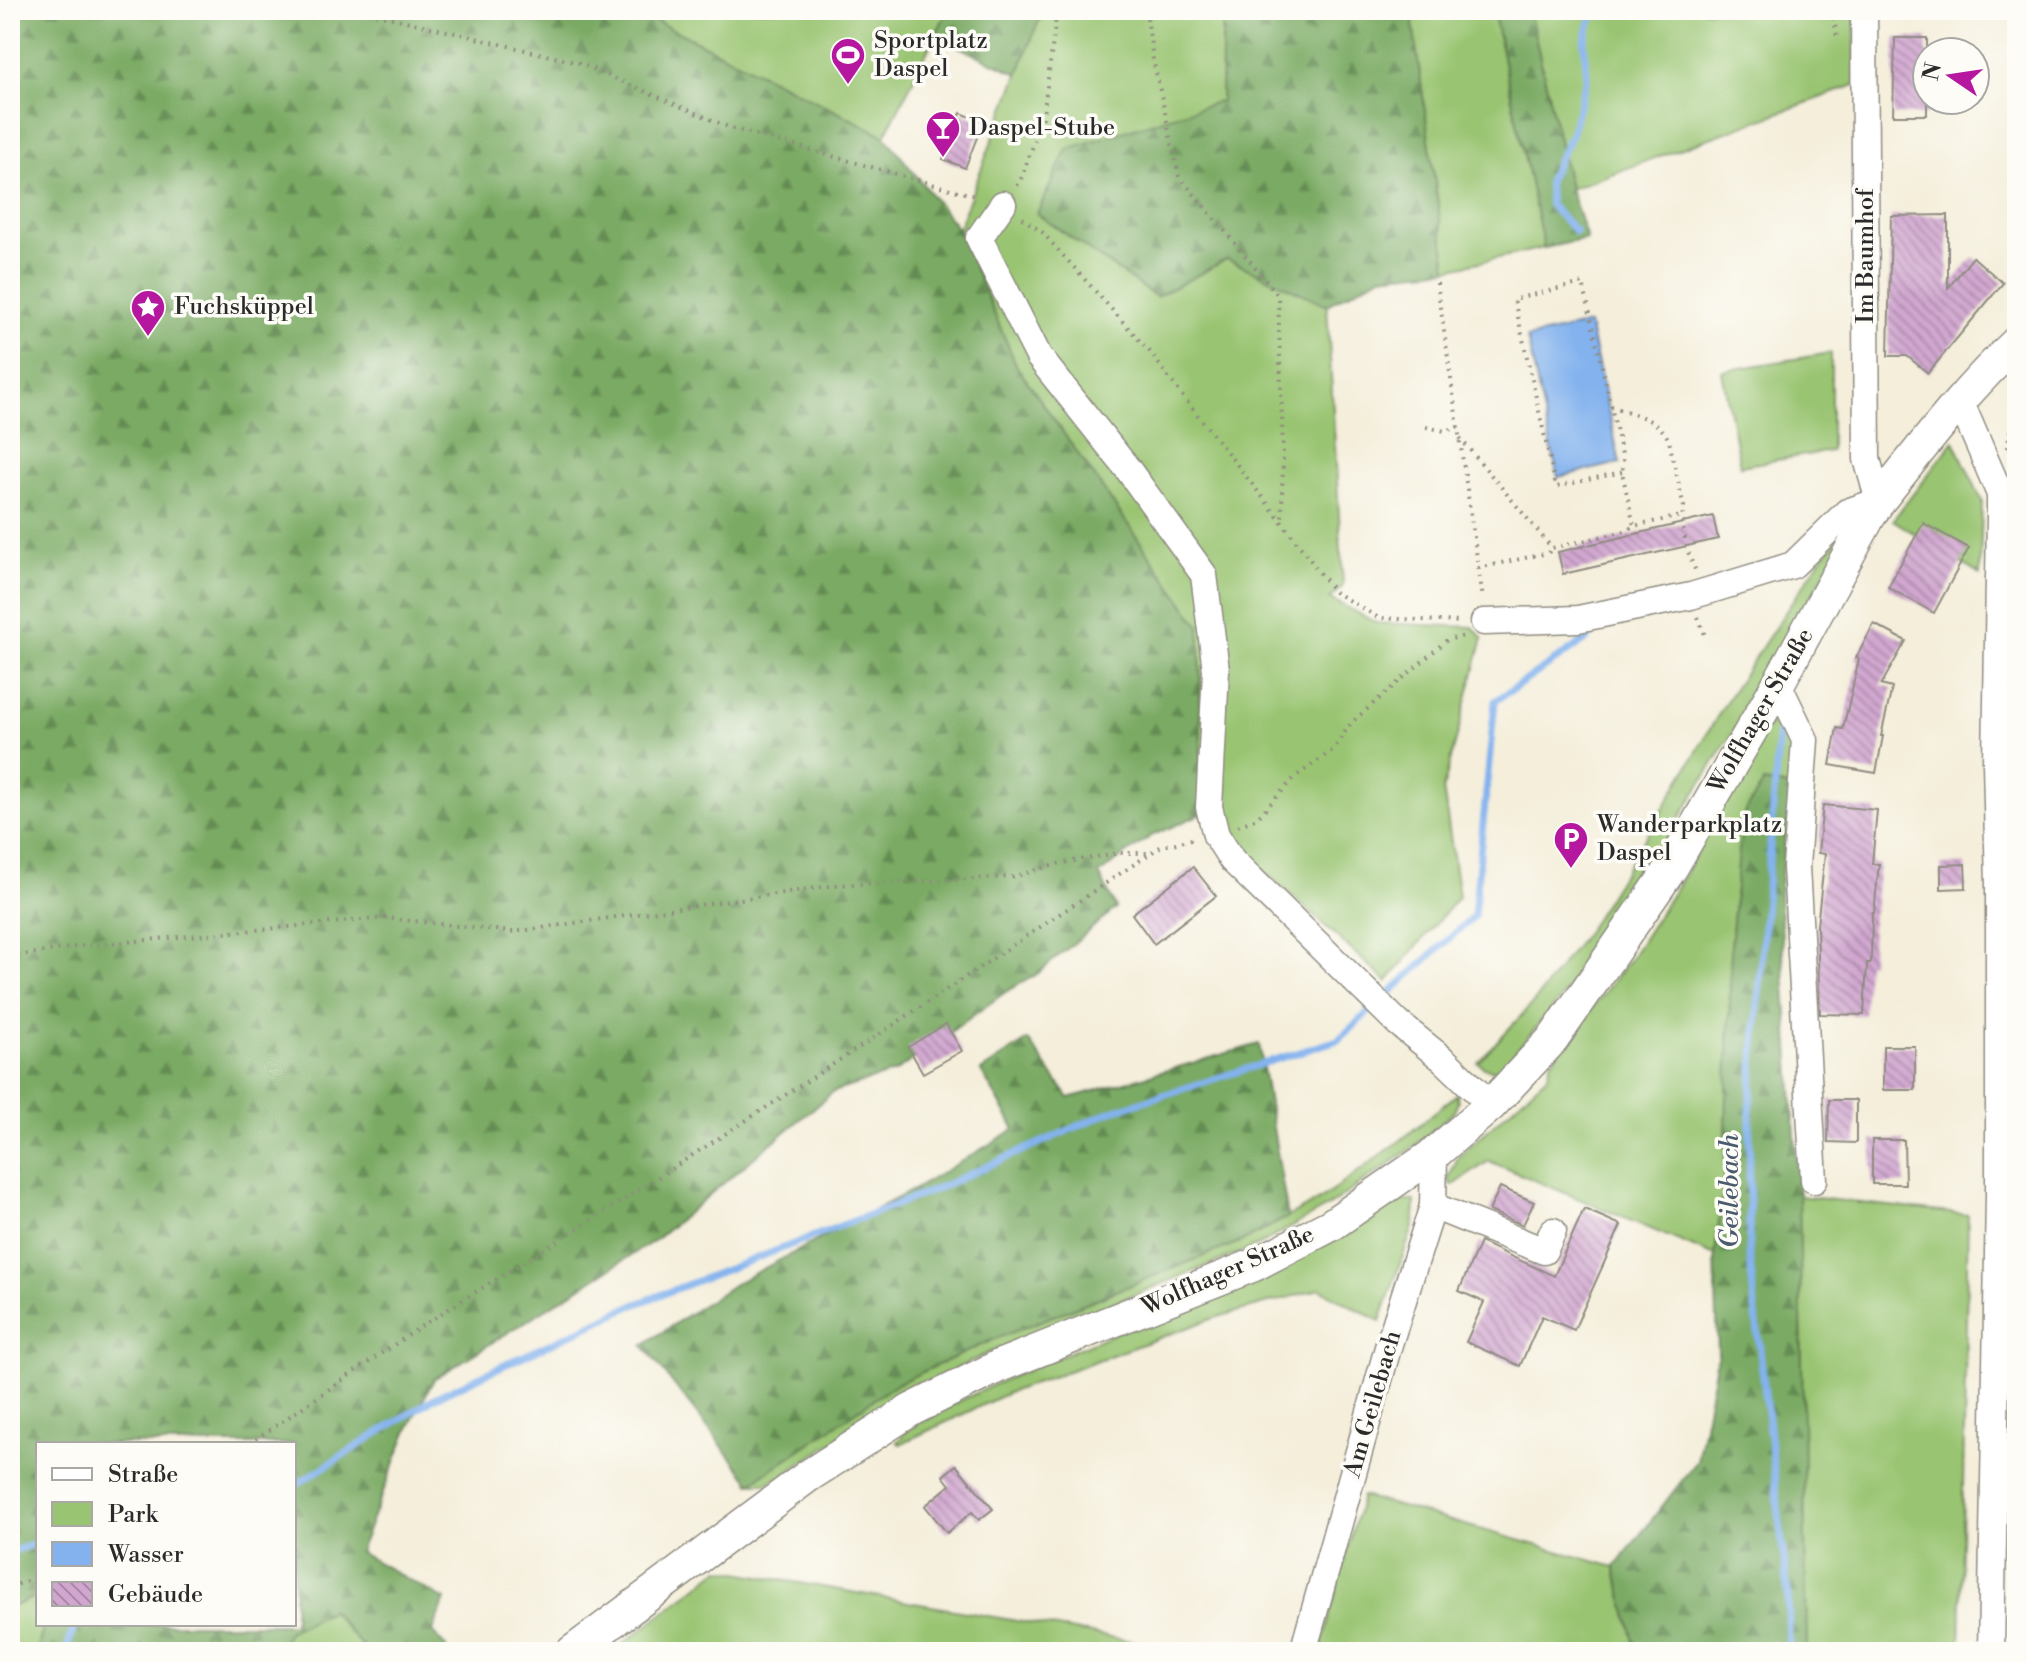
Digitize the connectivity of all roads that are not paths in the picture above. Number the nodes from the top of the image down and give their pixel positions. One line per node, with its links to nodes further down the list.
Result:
1 (1864, 10): 5 (street, Im Baumhof)
2 (1003, 204): 10 (street)
3 (2017, 342): 4 (main road, Wolfhager Straße)
4 (1960, 401): 5 (main road, Wolfhager Straße); 8 (street)
5 (1879, 501): 6 (street); 7 (main road, Wolfhager Straße)
6 (1484, 622)
7 (1778, 684): 10 (main road, Wolfhager Straße); 12 (street)
8 (2008, 887): 9 (street)
9 (2008, 1048): 13 (street)
10 (1491, 1105): 11 (main road, Wolfhager Straße)
11 (1434, 1154): 14 (street, Am Geilebach); 17 (main road, Wolfhager Straße)
12 (1814, 1180)
13 (2008, 1197): 16 (street)
14 (1433, 1206): 15 (street); 18 (street, Am Geilebach)
15 (1553, 1231)
16 (2005, 1451): 19 (street)
17 (572, 1652)
18 (1303, 1652)
19 (1991, 1652)

